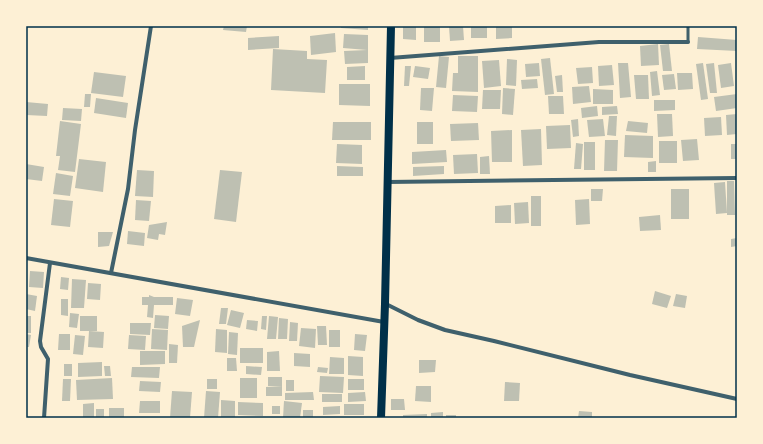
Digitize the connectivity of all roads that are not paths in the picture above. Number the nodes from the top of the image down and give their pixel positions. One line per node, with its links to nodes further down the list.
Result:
1 (151, 26): 10 (street)
2 (390, 26): 5 (main road)
3 (688, 26): 4 (lane)
4 (688, 42): 5 (street)
5 (390, 58): 7 (main road)
6 (737, 178): 7 (street)
7 (387, 182): 11 (main road)
8 (26, 258): 9 (street)
9 (50, 263): 10 (street); 14 (street)
10 (112, 273): 12 (street)
11 (385, 304): 12 (main road); 13 (street)
12 (384, 322): 15 (main road)
13 (737, 399)
14 (44, 418)
15 (381, 418)

